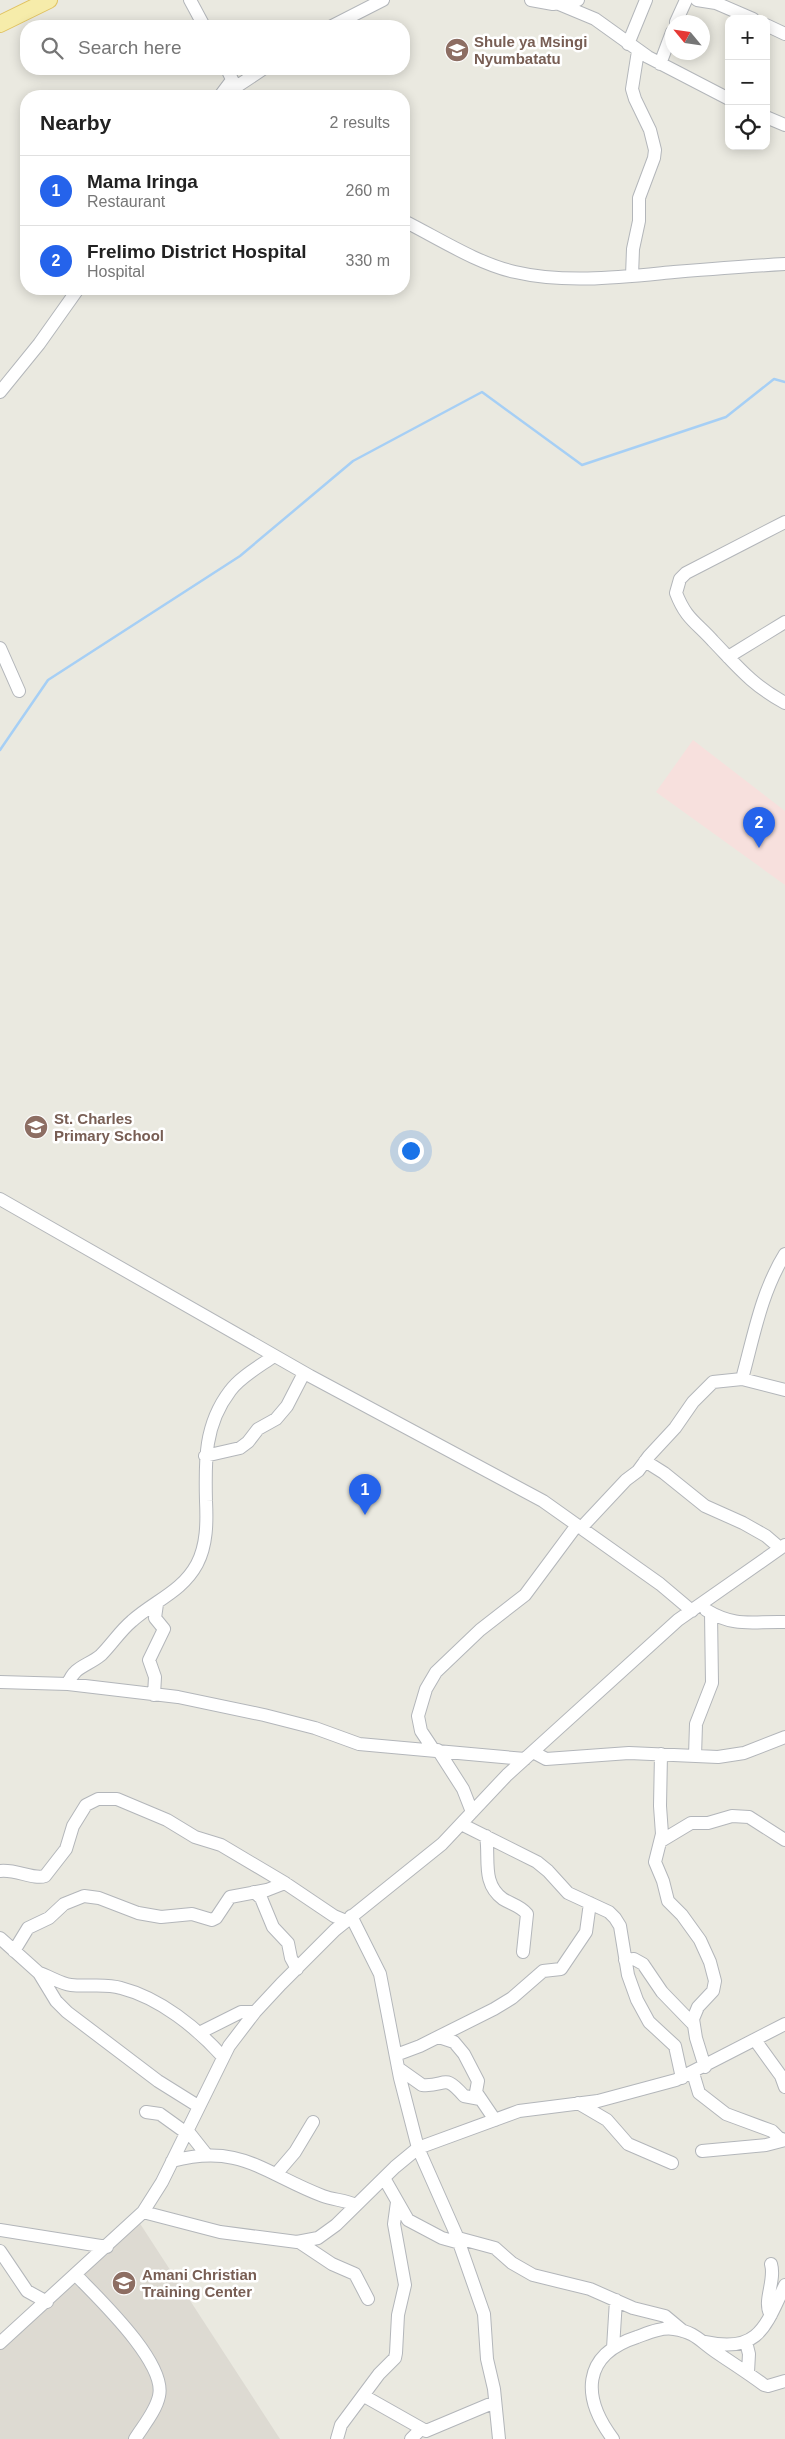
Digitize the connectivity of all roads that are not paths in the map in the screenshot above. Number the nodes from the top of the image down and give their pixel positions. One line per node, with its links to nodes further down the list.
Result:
1 (49, 0): 15 (main road)
2 (191, 0): 13 (street)
3 (383, 0): 14 (street)
4 (531, 0): 10 (street)
5 (578, 0): 10 (street)
6 (646, 0): 18 (street)
7 (686, 0): 11 (street)
8 (697, 0): 9 (street)
9 (716, 2): 12 (street)
10 (559, 4): 18 (street)
11 (679, 15)
12 (744, 15)
13 (201, 20)
14 (344, 20)
15 (0, 24)
16 (770, 27): 17 (street)
17 (785, 34)
18 (633, 47): 20 (street); 28 (street)
19 (665, 51): 20 (street)
20 (660, 64): 23 (street)
21 (251, 75): 22 (street)
22 (234, 83)
23 (725, 97)
24 (770, 118): 25 (street)
25 (785, 126)
26 (410, 224): 28 (street)
27 (785, 264): 28 (street)
28 (632, 276)
29 (74, 295): 30 (street)
30 (0, 392)
31 (785, 522): 34 (street)
32 (785, 622): 34 (street)
33 (0, 648): 35 (street)
34 (728, 657): 36 (street)
35 (19, 691)
36 (785, 703)
37 (0, 1200): 39 (street)
38 (785, 1254): 41 (street)
39 (274, 1356): 40 (street); 43 (street)
40 (304, 1373): 43 (street); 45 (street)
41 (742, 1378): 42 (street); 44 (street)
42 (785, 1390)
43 (205, 1456): 47 (street)
44 (645, 1461): 45 (street); 46 (street)
45 (579, 1526): 48 (street); 57 (street)
46 (783, 1546): 48 (street)
47 (157, 1604): 52 (street); 53 (street)
48 (696, 1608): 49 (street); 59 (street)
49 (711, 1613): 50 (street); 60 (street)
50 (785, 1622)
51 (0, 1682): 52 (street)
52 (68, 1684): 53 (street)
53 (154, 1695): 57 (street)
54 (785, 1737): 55 (street)
55 (768, 1744): 56 (street); 60 (street)
56 (785, 1746)
57 (435, 1750): 59 (street); 61 (street)
58 (662, 1754): 59 (street); 60 (street); 65 (street)
59 (529, 1756): 61 (street)
60 (695, 1756)
61 (472, 1812): 62 (street)
62 (461, 1824): 63 (street); 70 (street)
63 (486, 1836): 69 (street); 73 (street)
64 (785, 1840): 65 (street)
65 (661, 1841): 78 (street)
66 (0, 1871): 67 (street)
67 (285, 1883): 68 (street); 70 (street)
68 (254, 1892): 72 (street); 75 (street)
69 (590, 1903): 74 (street); 81 (street)
70 (349, 1918): 75 (street); 84 (street)
71 (0, 1938): 72 (street)
72 (14, 1951): 76 (street)
73 (523, 1952)
74 (625, 1960): 78 (street); 86 (street)
75 (297, 1969): 77 (street)
76 (39, 1974): 80 (street); 90 (street)
77 (255, 2012): 80 (street); 83 (street)
78 (693, 2024): 85 (street)
79 (785, 2025): 82 (street)
80 (199, 2033): 83 (street)
81 (439, 2037): 84 (street); 88 (street)
82 (755, 2040): 85 (street); 87 (street)
83 (223, 2057): 90 (street)
84 (397, 2061): 88 (street); 95 (street)
85 (705, 2067): 86 (street)
86 (688, 2075): 89 (street); 96 (street)
87 (785, 2087)
88 (480, 2099): 92 (street)
89 (578, 2103): 92 (street); 99 (street)
90 (198, 2106): 94 (street)
91 (146, 2112): 94 (street)
92 (495, 2120): 95 (street)
93 (313, 2122): 100 (street)
94 (186, 2131): 97 (street); 98 (street)
95 (418, 2148): 101 (street); 106 (street)
96 (702, 2151)
97 (206, 2154): 98 (street); 100 (street)
98 (172, 2161): 104 (street)
99 (672, 2163)
100 (277, 2173): 103 (street)
101 (384, 2178): 102 (street); 103 (street)
102 (397, 2202): 106 (street); 124 (street)
103 (356, 2205): 107 (street)
104 (143, 2212): 107 (street); 108 (street)
105 (0, 2230): 108 (street)
106 (459, 2241): 114 (street); 125 (street)
107 (298, 2242): 113 (street)
108 (107, 2247): 111 (street)
109 (0, 2251): 115 (street)
110 (770, 2264): 116 (street)
111 (76, 2275): 115 (street); 127 (street)
112 (785, 2285): 116 (street)
113 (368, 2299)
114 (616, 2300): 117 (street); 121 (street)
115 (47, 2302): 120 (street)
116 (771, 2315): 119 (street)
117 (684, 2332): 118 (street); 121 (street)
118 (705, 2342): 119 (street); 122 (street)
119 (746, 2342): 122 (street)
120 (0, 2343)
121 (613, 2348): 131 (street)
122 (748, 2372): 123 (street)
123 (785, 2381)
124 (364, 2396): 126 (street); 128 (street)
125 (495, 2402): 126 (street); 130 (street)
126 (421, 2429): 129 (street)
127 (135, 2439)
128 (336, 2439)
129 (411, 2439)
130 (499, 2439)
131 (613, 2439)

